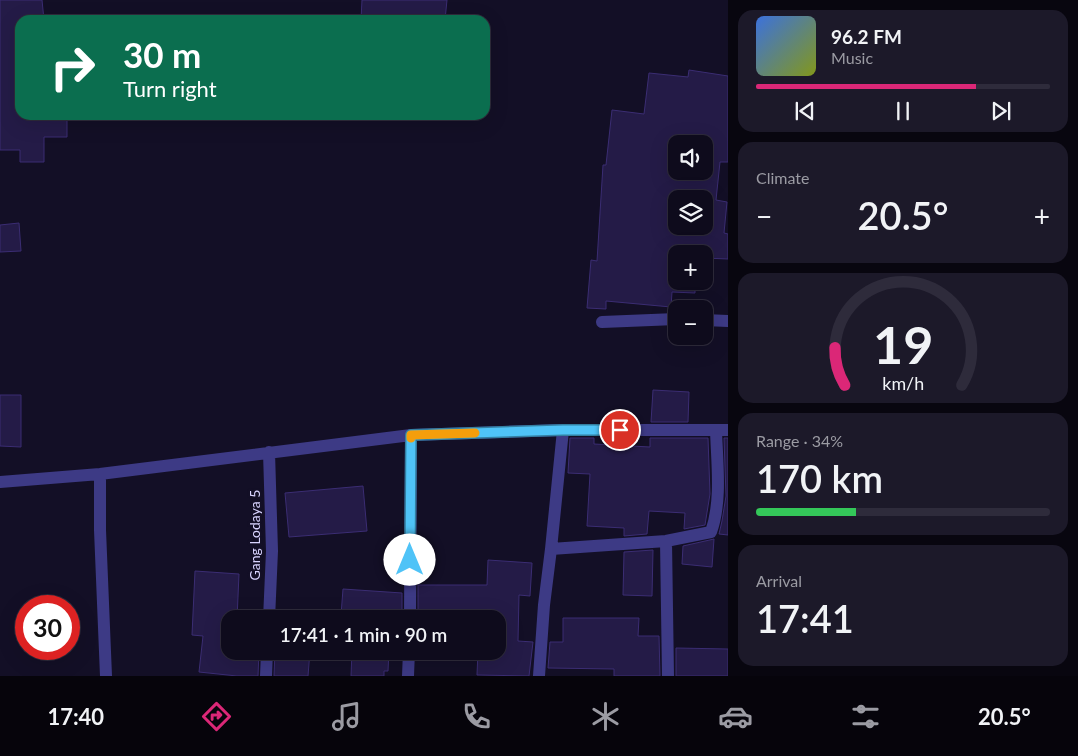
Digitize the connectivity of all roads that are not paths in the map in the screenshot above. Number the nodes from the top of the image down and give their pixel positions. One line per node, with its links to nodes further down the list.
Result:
1 (668, 319): 4 (street)
2 (713, 320): 3 (street)
3 (728, 321)
4 (602, 322)
5 (563, 430): 6 (street); 7 (street); 12 (street)
6 (722, 430): 11 (street)
7 (411, 435): 8 (street); 14 (street)
8 (269, 452): 9 (street); 13 (street, Gang Lodaya 5)
9 (100, 474): 10 (street); 17 (street)
10 (0, 482)
11 (666, 541): 12 (street); 21 (street)
12 (551, 549): 20 (street)
13 (269, 610)
14 (410, 610)
15 (267, 660): 18 (street)
16 (409, 660): 19 (street)
17 (106, 676)
18 (266, 676)
19 (408, 676)
20 (539, 676)
21 (668, 676)

